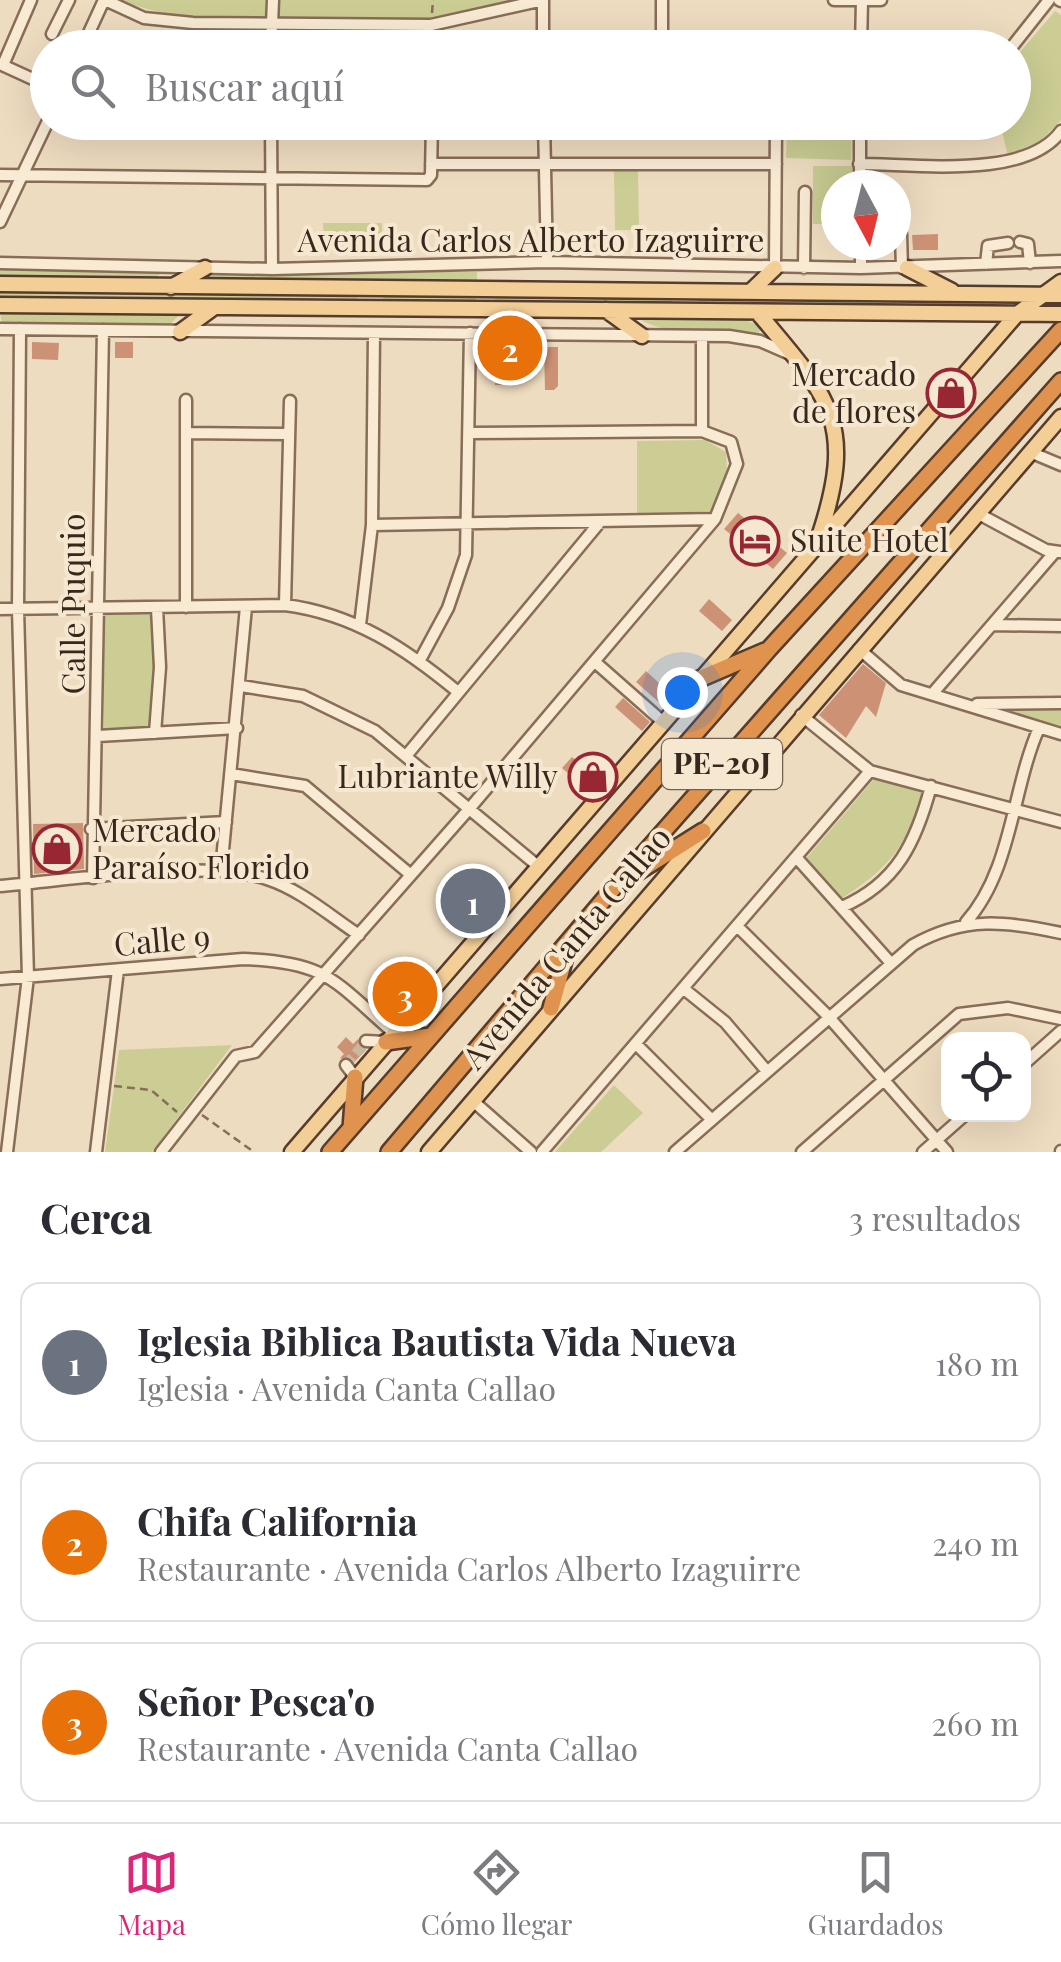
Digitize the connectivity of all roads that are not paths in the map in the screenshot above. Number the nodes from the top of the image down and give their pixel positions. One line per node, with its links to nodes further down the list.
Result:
1 (31, 0): 21 (street)
2 (69, 0): 13 (street)
3 (104, 0): 11 (street); 14 (street)
4 (273, 0): 11 (street)
5 (543, 0): 12 (street); 17 (street)
6 (662, 0): 18 (street)
7 (834, 0): 8 (street)
8 (862, 0): 9 (street); 19 (street)
9 (881, 0)
10 (1049, 0): 20 (street)
11 (272, 24): 12 (street); 15 (street)
12 (431, 25): 16 (street)
13 (54, 30)
14 (90, 30)
15 (272, 30)
16 (431, 30)
17 (544, 30)
18 (662, 30)
19 (862, 30)
20 (1025, 30)
21 (1, 64): 22 (street)
22 (30, 78)
23 (1061, 131): 33 (street)
24 (39, 140): 36 (street)
25 (271, 140): 37 (street)
26 (432, 140): 30 (street)
27 (544, 140): 31 (street)
28 (776, 140): 32 (street)
29 (860, 140): 33 (street)
30 (431, 164): 31 (street); 37 (street)
31 (544, 164): 32 (street); 43 (street)
32 (776, 164): 48 (street)
33 (860, 164): 34 (street)
34 (860, 170)
35 (0, 175): 36 (street)
36 (22, 175): 37 (street); 39 (street)
37 (272, 176): 52 (street)
38 (805, 192): 49 (street)
39 (0, 222)
40 (861, 260): 50 (street)
41 (903, 260): 51 (street)
42 (0, 262): 47 (street, Avenida Carlos Alberto Izaguirre)
43 (547, 262): 48 (street, Avenida Carlos Alberto Izaguirre); 52 (street, Avenida Carlos Alberto Izaguirre)
44 (1061, 262): 45 (street, Avenida Carlos Alberto Izaguirre)
45 (1030, 263): 46 (street, Avenida Carlos Alberto Izaguirre); 46 (street)
46 (986, 264): 51 (street, Avenida Carlos Alberto Izaguirre)
47 (205, 268): 52 (street, Avenida Carlos Alberto Izaguirre); 55 (main road)
48 (776, 268): 49 (street, Avenida Carlos Alberto Izaguirre); 57 (main road)
49 (804, 268): 50 (street, Avenida Carlos Alberto Izaguirre)
50 (861, 268): 51 (street, Avenida Carlos Alberto Izaguirre)
51 (904, 268): 59 (main road)
52 (272, 269)
53 (1061, 282): 60 (main road)
54 (0, 284): 55 (main road, Avenida Carlos Alberto Izaguirre)
55 (170, 288): 56 (main road, Avenida Carlos Alberto Izaguirre)
56 (369, 288): 58 (main road, Avenida Carlos Alberto Izaguirre); 64 (main road)
57 (750, 292): 58 (main road, Avenida Carlos Alberto Izaguirre); 59 (main road, Avenida Carlos Alberto Izaguirre)
58 (692, 294): 66 (main road)
59 (957, 294): 60 (main road, Avenida Carlos Alberto Izaguirre)
60 (1042, 295): 61 (main road, Avenida Carlos Alberto Izaguirre); 68 (main road)
61 (1061, 295)
62 (0, 305): 63 (main road, Avenida Carlos Alberto Izaguirre)
63 (213, 308): 64 (main road, Avenida Carlos Alberto Izaguirre); 74 (main road)
64 (364, 308): 65 (main road, Avenida Carlos Alberto Izaguirre)
65 (606, 309): 66 (main road, Avenida Carlos Alberto Izaguirre); 77 (main road)
66 (692, 312): 67 (main road, Avenida Carlos Alberto Izaguirre)
67 (759, 314): 68 (main road, Avenida Carlos Alberto Izaguirre); 79 (main road)
68 (1017, 314): 69 (main road, Avenida Carlos Alberto Izaguirre); 95 (main road)
69 (1061, 314)
70 (0, 329): 71 (street)
71 (20, 330): 72 (street); 102 (street)
72 (103, 330): 74 (street); 99 (street, Calle Puquio)
73 (1061, 330): 107 (highway, Avenida Canta Callao / PE-20J)
74 (180, 332): 76 (street)
75 (470, 333): 76 (street); 77 (street); 86 (street)
76 (374, 334): 94 (street)
77 (642, 336): 78 (street)
78 (702, 336): 79 (street); 84 (street)
79 (792, 355): 95 (main road)
80 (1061, 381): 140 (highway, Avenida Canta Callao / PE-20J)
81 (186, 400): 85 (street)
82 (290, 401): 87 (street)
83 (1061, 417): 88 (main road, Avenida Canta Callao)
84 (702, 432): 86 (street); 91 (street)
85 (186, 433): 87 (street); 101 (street)
86 (470, 433): 93 (street)
87 (289, 434): 97 (street)
88 (1030, 452): 89 (street); 90 (main road, Avenida Canta Callao)
89 (1061, 466)
90 (977, 513): 96 (street); 108 (main road, Avenida Canta Callao)
91 (715, 519): 92 (street); 110 (street)
92 (600, 522): 93 (street); 113 (street)
93 (468, 524): 94 (street); 109 (street)
94 (372, 525): 104 (street)
95 (818, 540): 111 (main road)
96 (1058, 552): 105 (street)
97 (285, 605): 98 (street); 104 (street)
98 (246, 607): 101 (street); 112 (street)
99 (99, 608): 100 (street); 102 (street); 123 (street, Calle Puquio)
100 (157, 608): 101 (street); 121 (street)
101 (186, 608)
102 (18, 609): 103 (street); 139 (street)
103 (0, 610)
104 (360, 624): 109 (street)
105 (992, 625): 106 (street); 114 (street)
106 (1061, 626)
107 (769, 649): 111 (highway); 158 (highway, Avenida Canta Callao / PE-20J)
108 (859, 650): 114 (street); 117 (main road, Avenida Canta Callao)
109 (420, 660): 113 (street)
110 (595, 662): 118 (street); 128 (street)
111 (698, 680): 118 (main road)
112 (241, 686): 119 (street); 124 (street)
113 (458, 692): 124 (street)
114 (933, 693): 116 (street)
115 (1061, 703): 116 (street)
116 (968, 704): 120 (street)
117 (801, 715): 125 (street); 133 (main road, Avenida Canta Callao)
118 (662, 721): 135 (main road)
119 (237, 728): 121 (street); 126 (street)
120 (1039, 728): 122 (street); 129 (street)
121 (155, 733): 123 (street)
122 (1061, 734)
123 (98, 736): 132 (street, Calle Puquio)
124 (406, 756): 128 (street)
125 (870, 771): 127 (street); 134 (street)
126 (232, 774): 130 (street); 137 (street)
127 (931, 786): 129 (street); 142 (street)
128 (470, 808): 135 (street); 137 (street)
129 (1012, 808): 131 (street); 143 (street)
130 (226, 822): 132 (street); 136 (street)
131 (1061, 822)
132 (91, 830): 138 (street, Calle Puquio)
133 (702, 831): 140 (highway); 154 (main road, Avenida Canta Callao)
134 (796, 857): 142 (street); 144 (street)
135 (538, 866): 159 (main road)
136 (221, 871): 138 (street); 146 (street)
137 (412, 875): 146 (street)
138 (94, 878): 139 (street)
139 (25, 884): 141 (street); 151 (street)
140 (617, 884): 147 (highway, Avenida Canta Callao / PE-20J)
141 (0, 886)
142 (842, 908): 148 (street)
143 (966, 923): 145 (street); 148 (street)
144 (737, 926): 153 (street); 155 (street)
145 (1061, 934)
146 (359, 935): 150 (street)
147 (569, 944): 154 (highway); 177 (highway, Avenida Canta Callao / PE-20J)
148 (890, 961): 155 (street)
149 (118, 970): 150 (street, Calle 9); 151 (street, Calle 9); 173 (street)
150 (325, 974): 159 (street); 174 (street)
151 (28, 977): 152 (street, Calle 9); 172 (street)
152 (0, 979)
153 (684, 989): 161 (street); 163 (street)
154 (551, 1008): 166 (main road, Avenida Canta Callao)
155 (827, 1015): 163 (street); 165 (street)
156 (1061, 1018): 165 (street)
157 (1061, 1030): 162 (street)
158 (430, 1036): 159 (highway); 169 (highway, Avenida Canta Callao / PE-20J)
159 (390, 1037): 160 (street); 164 (main road)
160 (366, 1041)
161 (637, 1045): 167 (street); 180 (street)
162 (1031, 1058)
163 (766, 1069): 167 (street)
164 (350, 1071): 169 (highway); 175 (main road)
165 (883, 1080): 170 (street); 182 (street)
166 (473, 1102): 178 (main road, Avenida Canta Callao); 179 (street)
167 (712, 1120): 171 (street)
168 (957, 1122): 170 (street)
169 (350, 1128): 176 (highway, Avenida Canta Callao / PE-20J)
170 (936, 1140): 183 (street); 184 (street)
171 (689, 1148): 181 (street)
172 (5, 1152)
173 (96, 1152)
174 (161, 1152)
175 (292, 1152)
176 (330, 1152)
177 (389, 1152)
178 (430, 1152)
179 (532, 1152)
180 (542, 1152)
181 (675, 1152)
182 (802, 1152)
183 (923, 1152)
184 (947, 1152)

